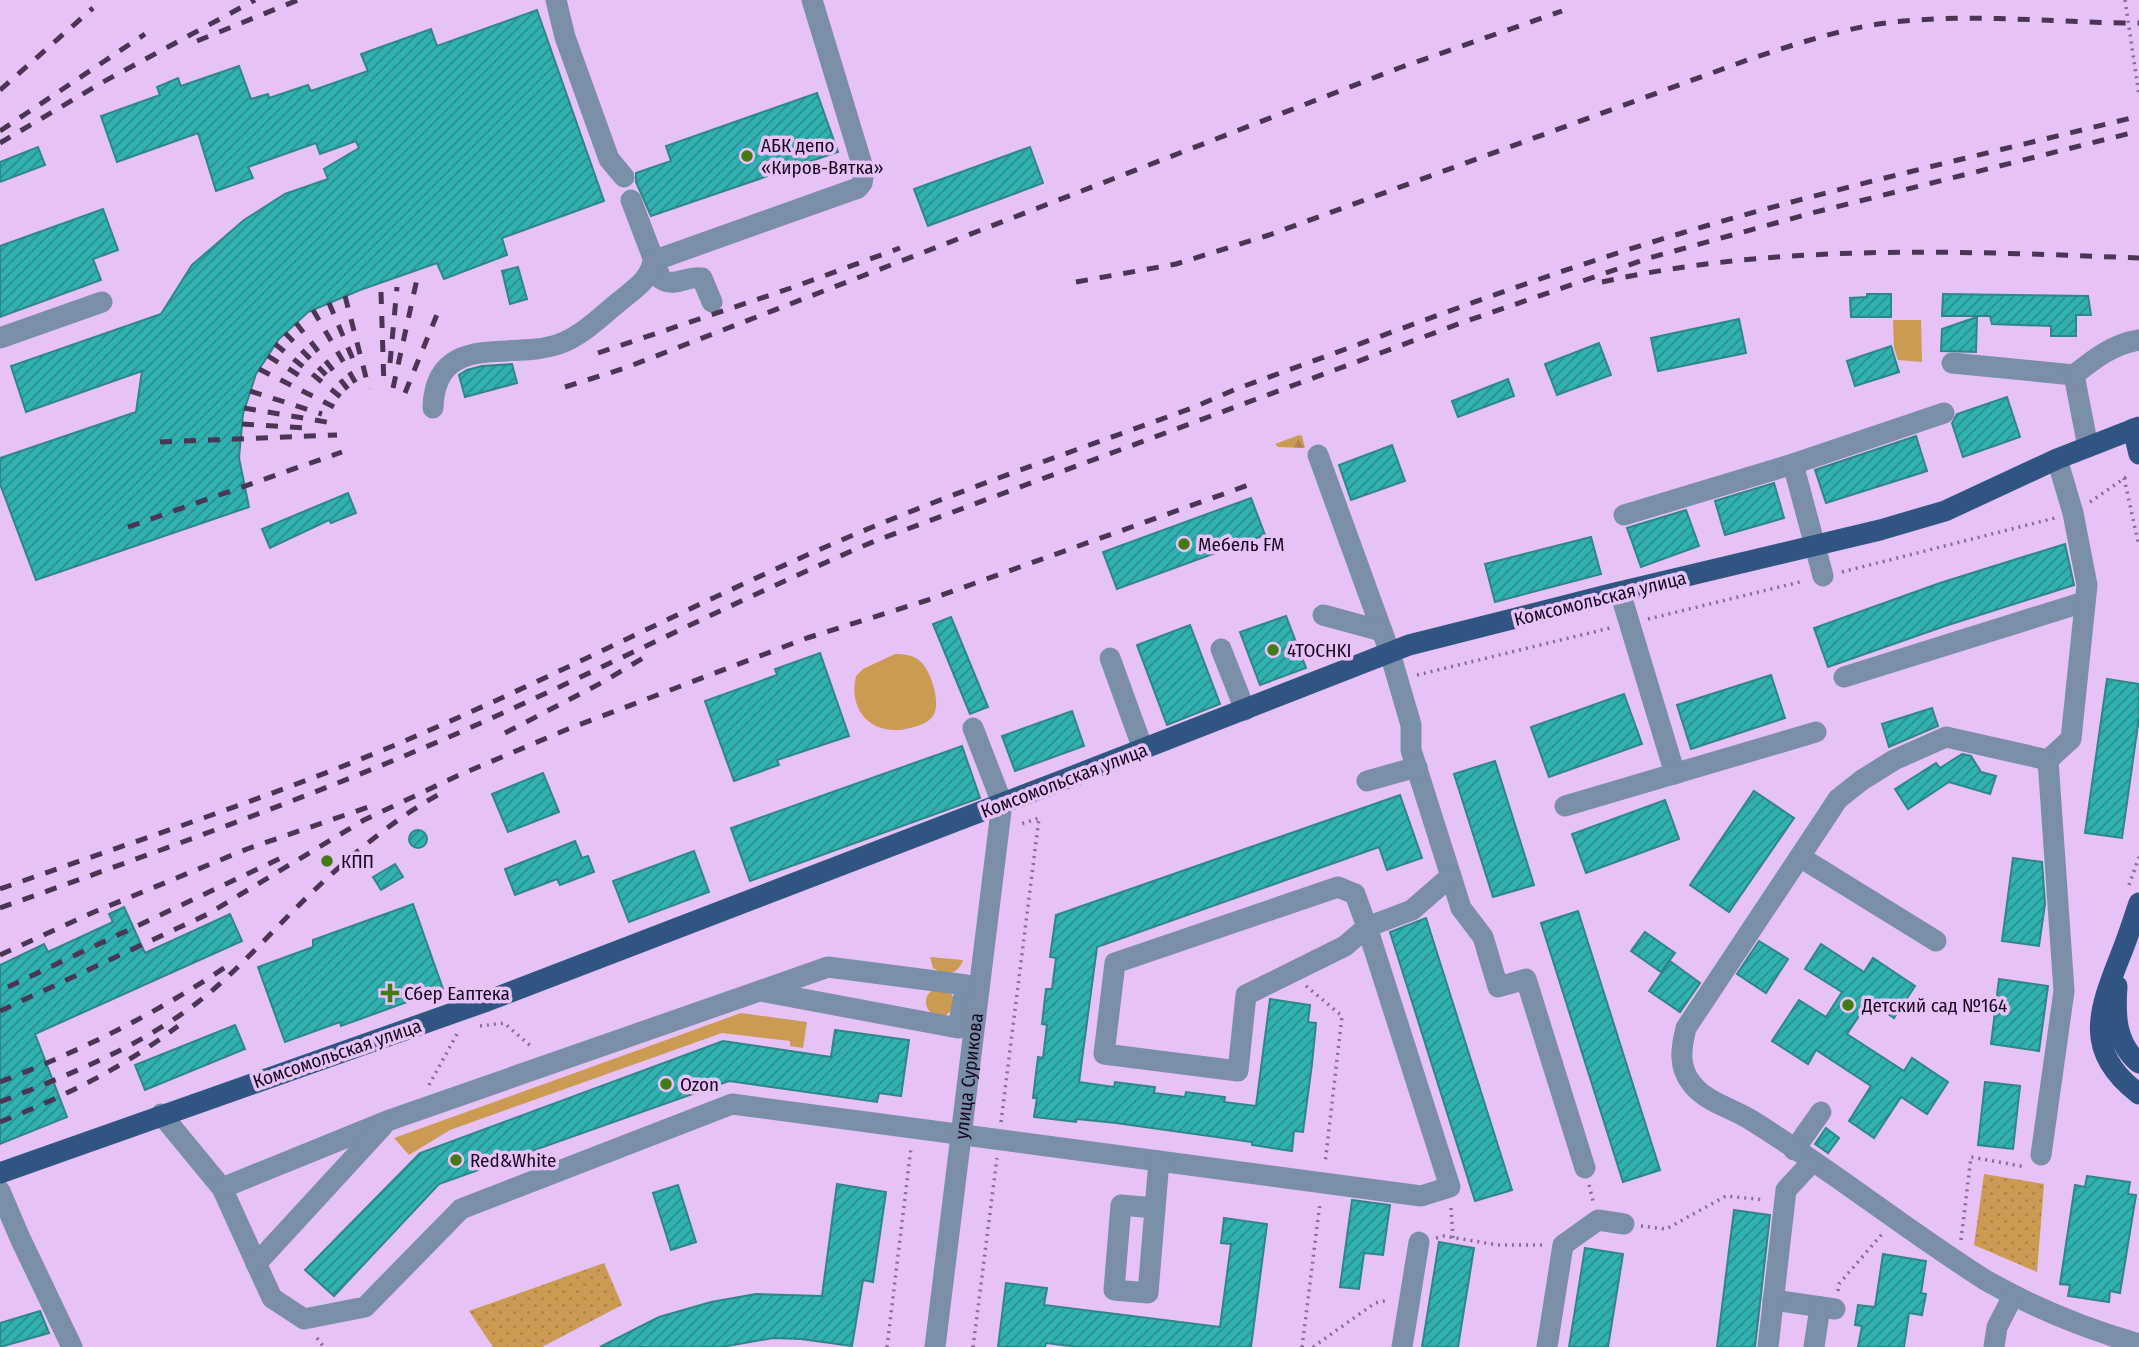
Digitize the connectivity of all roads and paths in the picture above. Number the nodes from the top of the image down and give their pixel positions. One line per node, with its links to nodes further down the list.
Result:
1 (556, 0): 5 (street)
2 (812, 0): 7 (street)
3 (2125, 0): 4 (path, bridge)
4 (2139, 95)
5 (624, 177)
6 (631, 200): 7 (street)
7 (653, 261): 9 (street); 14 (street)
8 (102, 302): 10 (street)
9 (712, 302)
10 (0, 338)
11 (2139, 340): 13 (street)
12 (1952, 363): 13 (street)
13 (2074, 375): 17 (street)
14 (433, 408)
15 (1944, 413): 21 (street)
16 (2136, 428): 17 (main road, Комсомольская улица); 18 (main road)
17 (2088, 447): 20 (main road, Комсомольская улица)
18 (2139, 454)
19 (1318, 455): 33 (street)
20 (2057, 459): 24 (street); 26 (main road, Комсомольская улица)
21 (1793, 464): 25 (street); 26 (street)
22 (2129, 475): 23 (path)
23 (2124, 478): 24 (path); 27 (path)
24 (2073, 513): 28 (path); 30 (street)
25 (1624, 515)
26 (1816, 546): 28 (street); 29 (main road, Комсомольская улица)
27 (2139, 546)
28 (1824, 576): 32 (path)
29 (1620, 592): 32 (street); 35 (main road, Комсомольская улица)
30 (2084, 602): 37 (street); 43 (street)
31 (1323, 615): 33 (street)
32 (1630, 624): 38 (path); 45 (street)
33 (1382, 631): 35 (street)
34 (1221, 649): 39 (street)
35 (1390, 653): 38 (street); 39 (main road, Комсомольская улица)
36 (1110, 658): 42 (street)
37 (1844, 677)
38 (1398, 680): 44 (street)
39 (1245, 710): 42 (main road, Комсомольская улица)
40 (974, 728): 47 (street)
41 (1816, 732): 45 (street)
42 (1143, 749): 47 (main road, Комсомольская улица)
43 (2048, 760): 50 (street); 70 (street)
44 (1416, 767): 46 (street); 51 (street)
45 (1675, 774): 48 (street)
46 (1367, 781)
47 (1002, 803): 49 (street, улица Сурикова); 65 (main road, Комсомольская улица)
48 (1564, 806)
49 (999, 831): 68 (street, улица Сурикова); 69 (path)
50 (1800, 857): 54 (street); 71 (street)
51 (1451, 876): 53 (street); 73 (street)
52 (2139, 903): 55 (main road)
53 (1367, 927): 56 (street); 56 (street); 76 (street)
54 (1936, 941)
55 (2122, 953): 60 (main road); 62 (main road)
56 (1291, 973): 75 (path)
57 (760, 991): 57 (street); 61 (street)
58 (477, 1027): 61 (path)
59 (463, 1028): 63 (path)
60 (2139, 1063)
61 (548, 1065): 63 (street)
62 (2139, 1094)
63 (415, 1111): 66 (street)
64 (1821, 1112): 71 (street)
65 (161, 1114): 74 (main road, Комсомольская улица); 77 (street)
66 (387, 1121): 77 (street); 88 (street)
67 (913, 1128): 68 (street); 88 (street); 96 (path)
68 (961, 1135): 69 (street); 97 (street, улица Сурикова)
69 (999, 1140): 72 (street); 98 (path)
70 (2040, 1155): 87 (path)
71 (1803, 1156): 79 (street); 81 (street)
72 (1159, 1161): 75 (street); 80 (street)
73 (1586, 1168): 82 (path)
74 (0, 1173)
75 (1322, 1183): 76 (street); 99 (path)
76 (1450, 1186): 84 (path)
77 (222, 1188): 88 (street)
78 (0, 1191): 95 (street)
79 (1785, 1202): 83 (path); 91 (street)
80 (1155, 1208)
81 (1894, 1219): 90 (street); 92 (path)
82 (1598, 1220): 83 (street); 86 (street)
83 (1624, 1224)
84 (1453, 1238): 85 (path); 86 (path)
85 (1419, 1242): 89 (street)
86 (1563, 1245): 102 (street)
87 (1959, 1249)
88 (256, 1264)
89 (1411, 1295): 100 (path); 101 (street)
90 (2013, 1296): 93 (street); 105 (street)
91 (1773, 1300): 92 (street); 103 (street)
92 (1827, 1308): 104 (street)
93 (2098, 1339): 94 (street)
94 (2139, 1344)
95 (72, 1347)
96 (887, 1347)
97 (935, 1347)
98 (973, 1347)
99 (1302, 1347)
100 (1313, 1347)
101 (1402, 1347)
102 (1547, 1347)
103 (1768, 1347)
104 (1814, 1347)
105 (1994, 1347)

